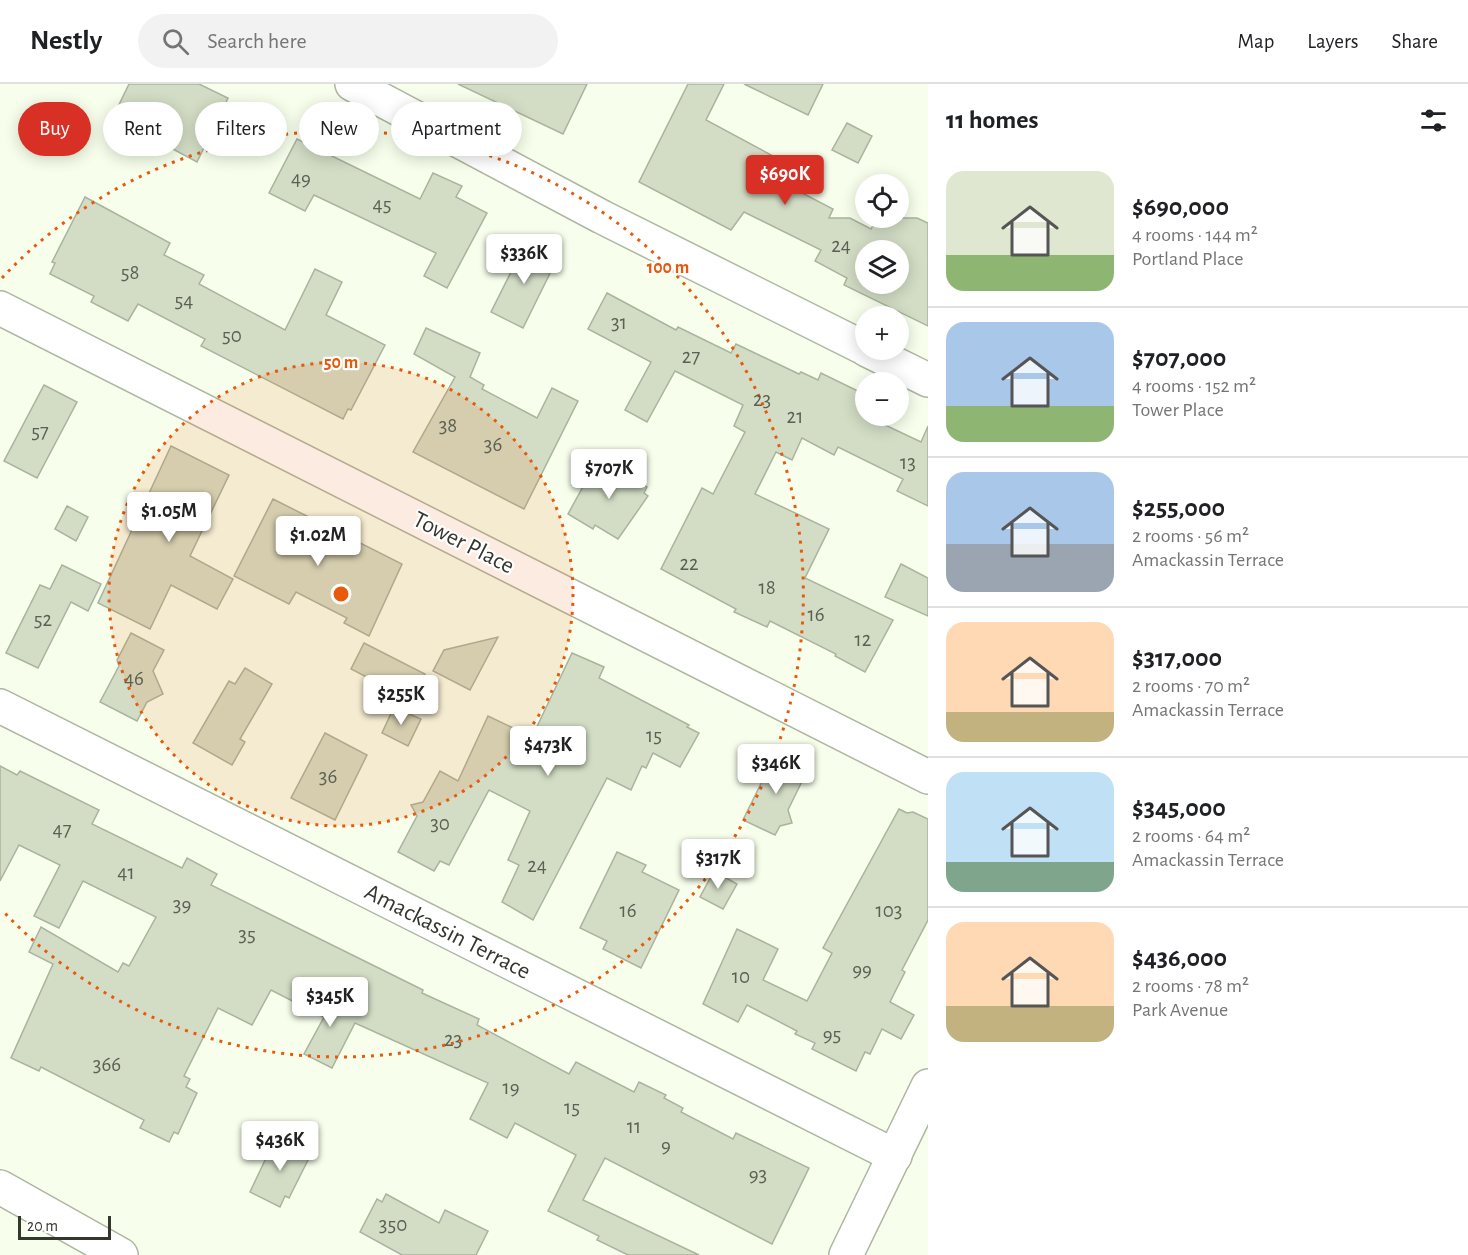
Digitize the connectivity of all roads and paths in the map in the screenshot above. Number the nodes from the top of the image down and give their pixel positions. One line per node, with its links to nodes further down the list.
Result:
1 (352, 84): 3 (street)
2 (0, 308): 7 (street, Tower Place)
3 (855, 344)
4 (888, 360): 5 (street)
5 (928, 380)
6 (0, 706): 9 (street, Amackassin Terrace)
7 (928, 777)
8 (928, 1086): 9 (street)
9 (895, 1156): 12 (street)
10 (0, 1187): 11 (street)
11 (121, 1255)
12 (846, 1255)

